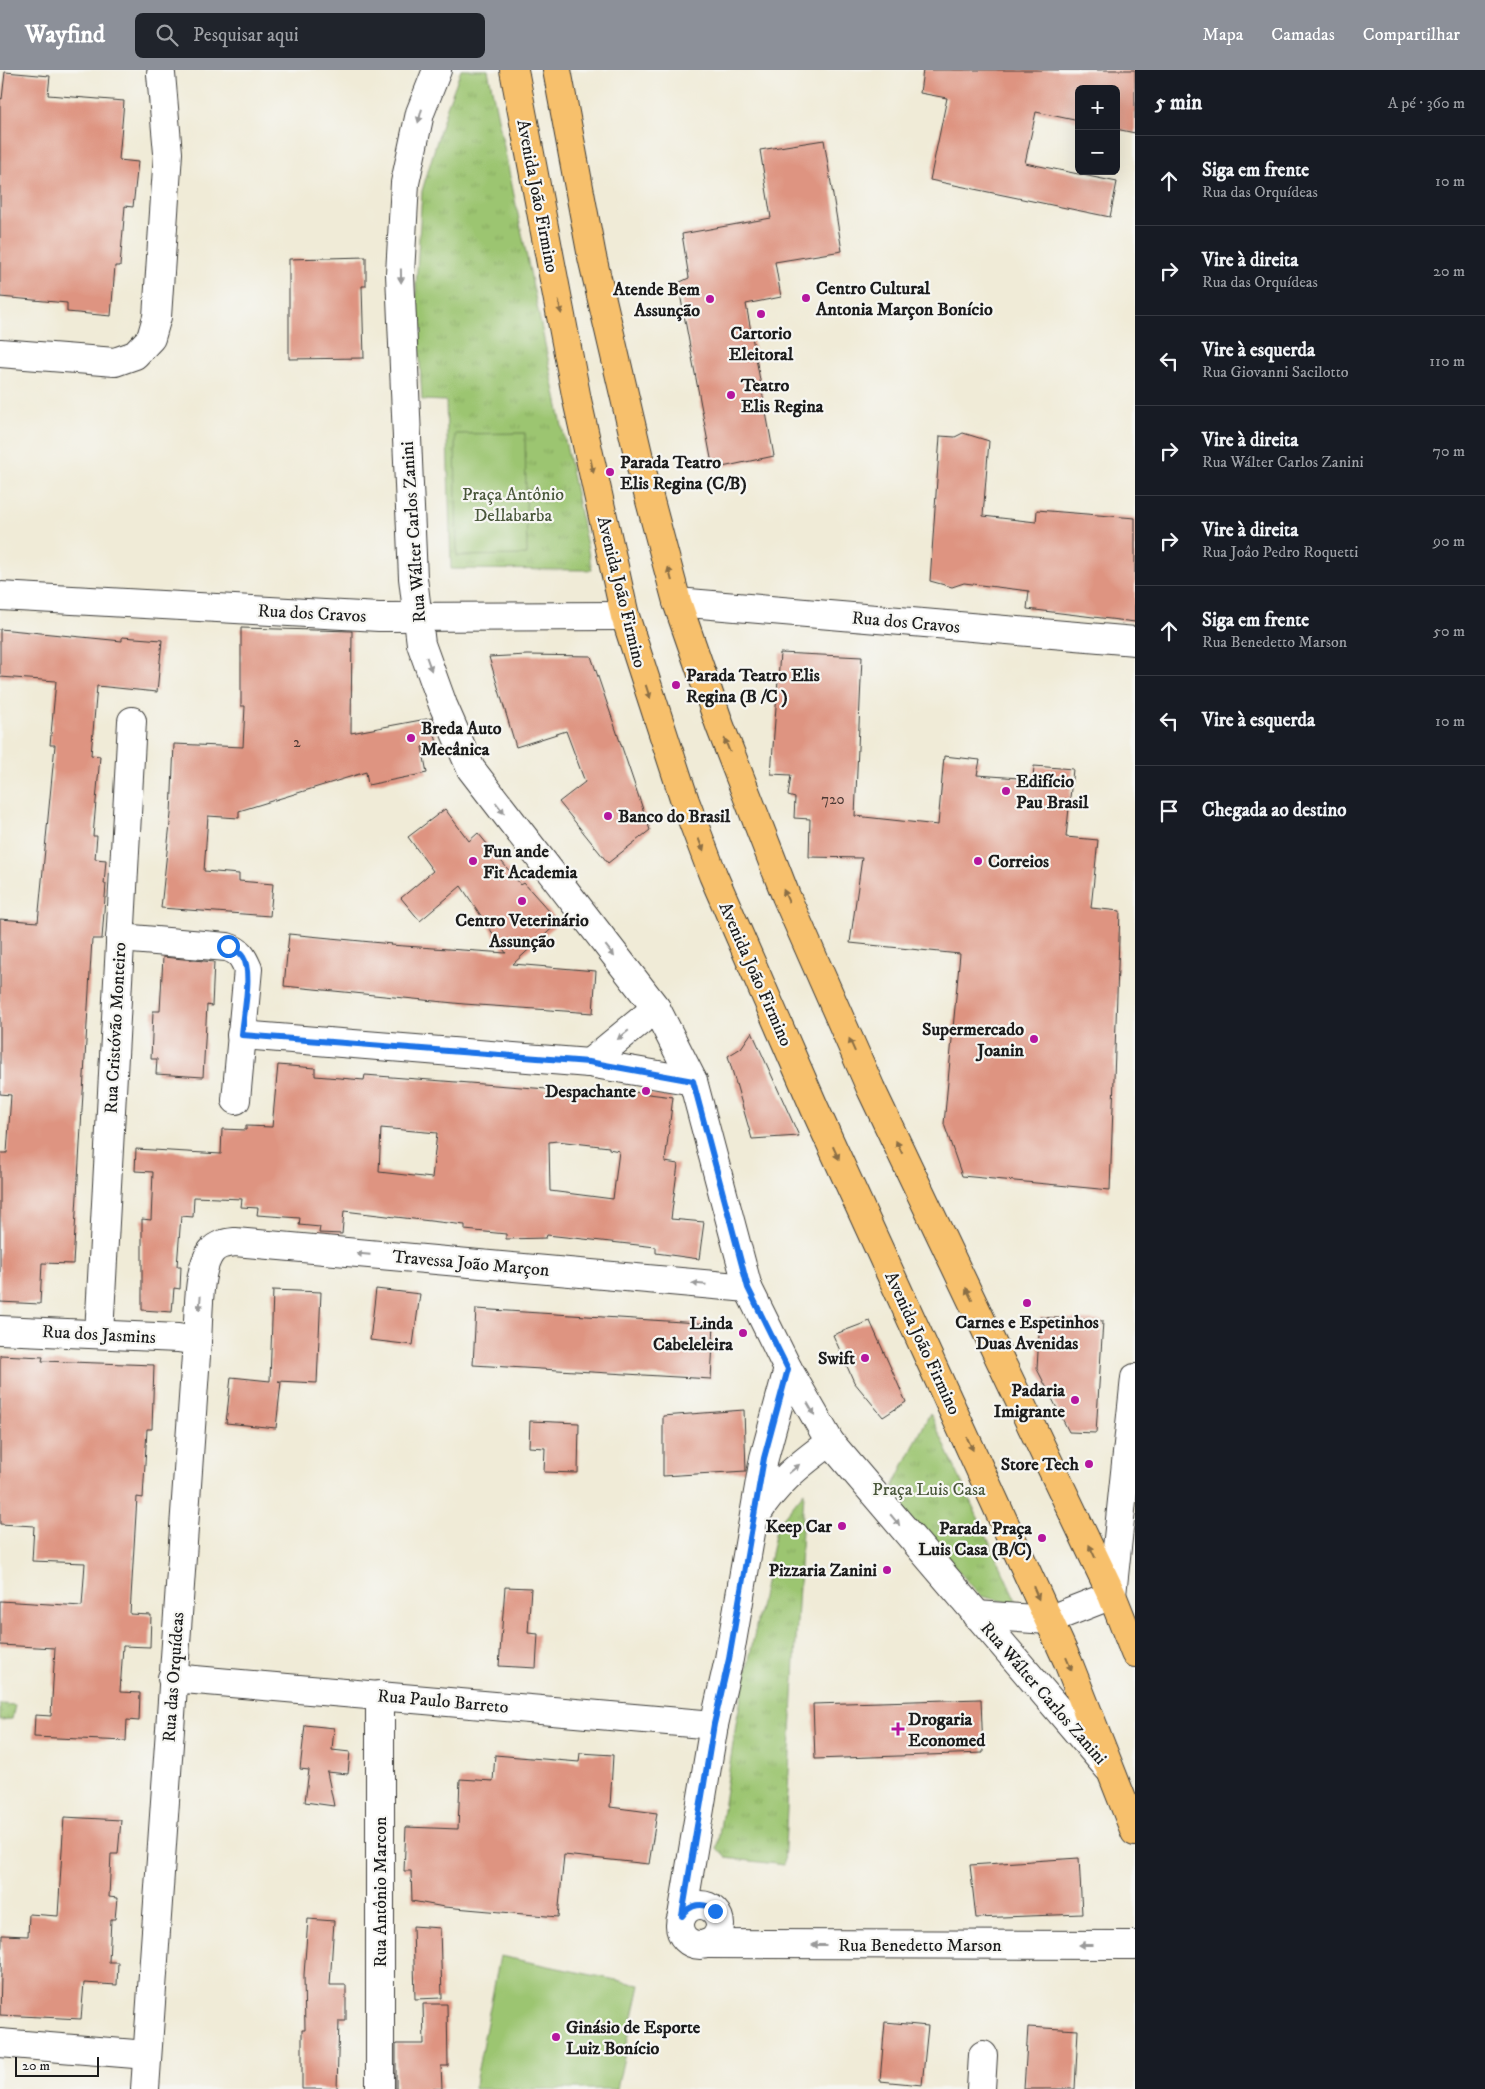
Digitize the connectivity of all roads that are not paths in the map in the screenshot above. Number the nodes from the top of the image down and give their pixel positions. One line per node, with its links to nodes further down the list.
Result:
1 (437, 70): 9 (street, Rua Wálter Carlos Zanini, one-way to 9)
2 (514, 70): 8 (main road, Avenida João Firmino, one-way to 8)
3 (557, 70): 7 (main road, one-way to 3)
4 (161, 74): 5 (street)
5 (0, 353)
6 (0, 596): 9 (street, Rua dos Cravos)
7 (677, 602): 10 (street, Rua dos Cravos); 27 (main road, one-way to 7)
8 (625, 616): 9 (street, Rua dos Cravos); 29 (main road, Avenida João Firmino, one-way to 29)
9 (418, 617): 13 (street, Rua Wálter Carlos Zanini, one-way to 13)
10 (1135, 642)
11 (132, 722): 12 (street, Rua Cristóvão Monteiro)
12 (120, 938): 14 (street); 21 (street, Rua Cristóvão Monteiro)
13 (656, 1008): 15 (street, one-way to 15); 16 (street, Rua Wálter Carlos Zanini)
14 (242, 1035): 15 (street); 17 (street)
15 (589, 1062): 16 (street)
16 (693, 1081): 19 (street, Rua Wálter Carlos Zanini)
17 (236, 1100)
18 (204, 1265): 19 (street, Travessa João Marçon, one-way to 18); 22 (street, Rua das Orquídeas, one-way to 22)
19 (748, 1288): 23 (street, Rua Wálter Carlos Zanini)
20 (0, 1330): 21 (street, Rua dos Jasmins)
21 (99, 1334): 22 (street, Rua dos Jasmins)
22 (197, 1341): 31 (street, Rua das Orquídeas)
23 (788, 1369): 25 (street, Rua Wálter Carlos Zanini, one-way to 25); 26 (street)
24 (1135, 1378): 27 (street)
25 (830, 1442): 26 (street, one-way to 25); 28 (street, Rua Wálter Carlos Zanini, one-way to 28)
26 (753, 1521): 33 (street)
27 (1112, 1596): 29 (street); 30 (main road)
28 (976, 1616): 29 (street, Rua Wálter Carlos Zanini); 34 (street, Rua Wálter Carlos Zanini)
29 (1048, 1620): 34 (main road, Avenida João Firmino, one-way to 34)
30 (1135, 1654)
31 (172, 1678): 32 (street, Rua Paulo Barreto); 38 (street, Rua das Orquídeas)
32 (380, 1695): 33 (street, Rua Paulo Barreto); 41 (street, Rua Antônio Marcon)
33 (714, 1724): 36 (street, Rua Benedetto Marson, one-way to 33)
34 (1111, 1771): 35 (main road, Avenida João Firmino)
35 (1135, 1832)
36 (1135, 1945)
37 (0, 2044): 38 (street)
38 (147, 2055): 40 (street, Rua das Orquídeas)
39 (983, 2055): 42 (street)
40 (145, 2089)
41 (380, 2089)
42 (981, 2089)

